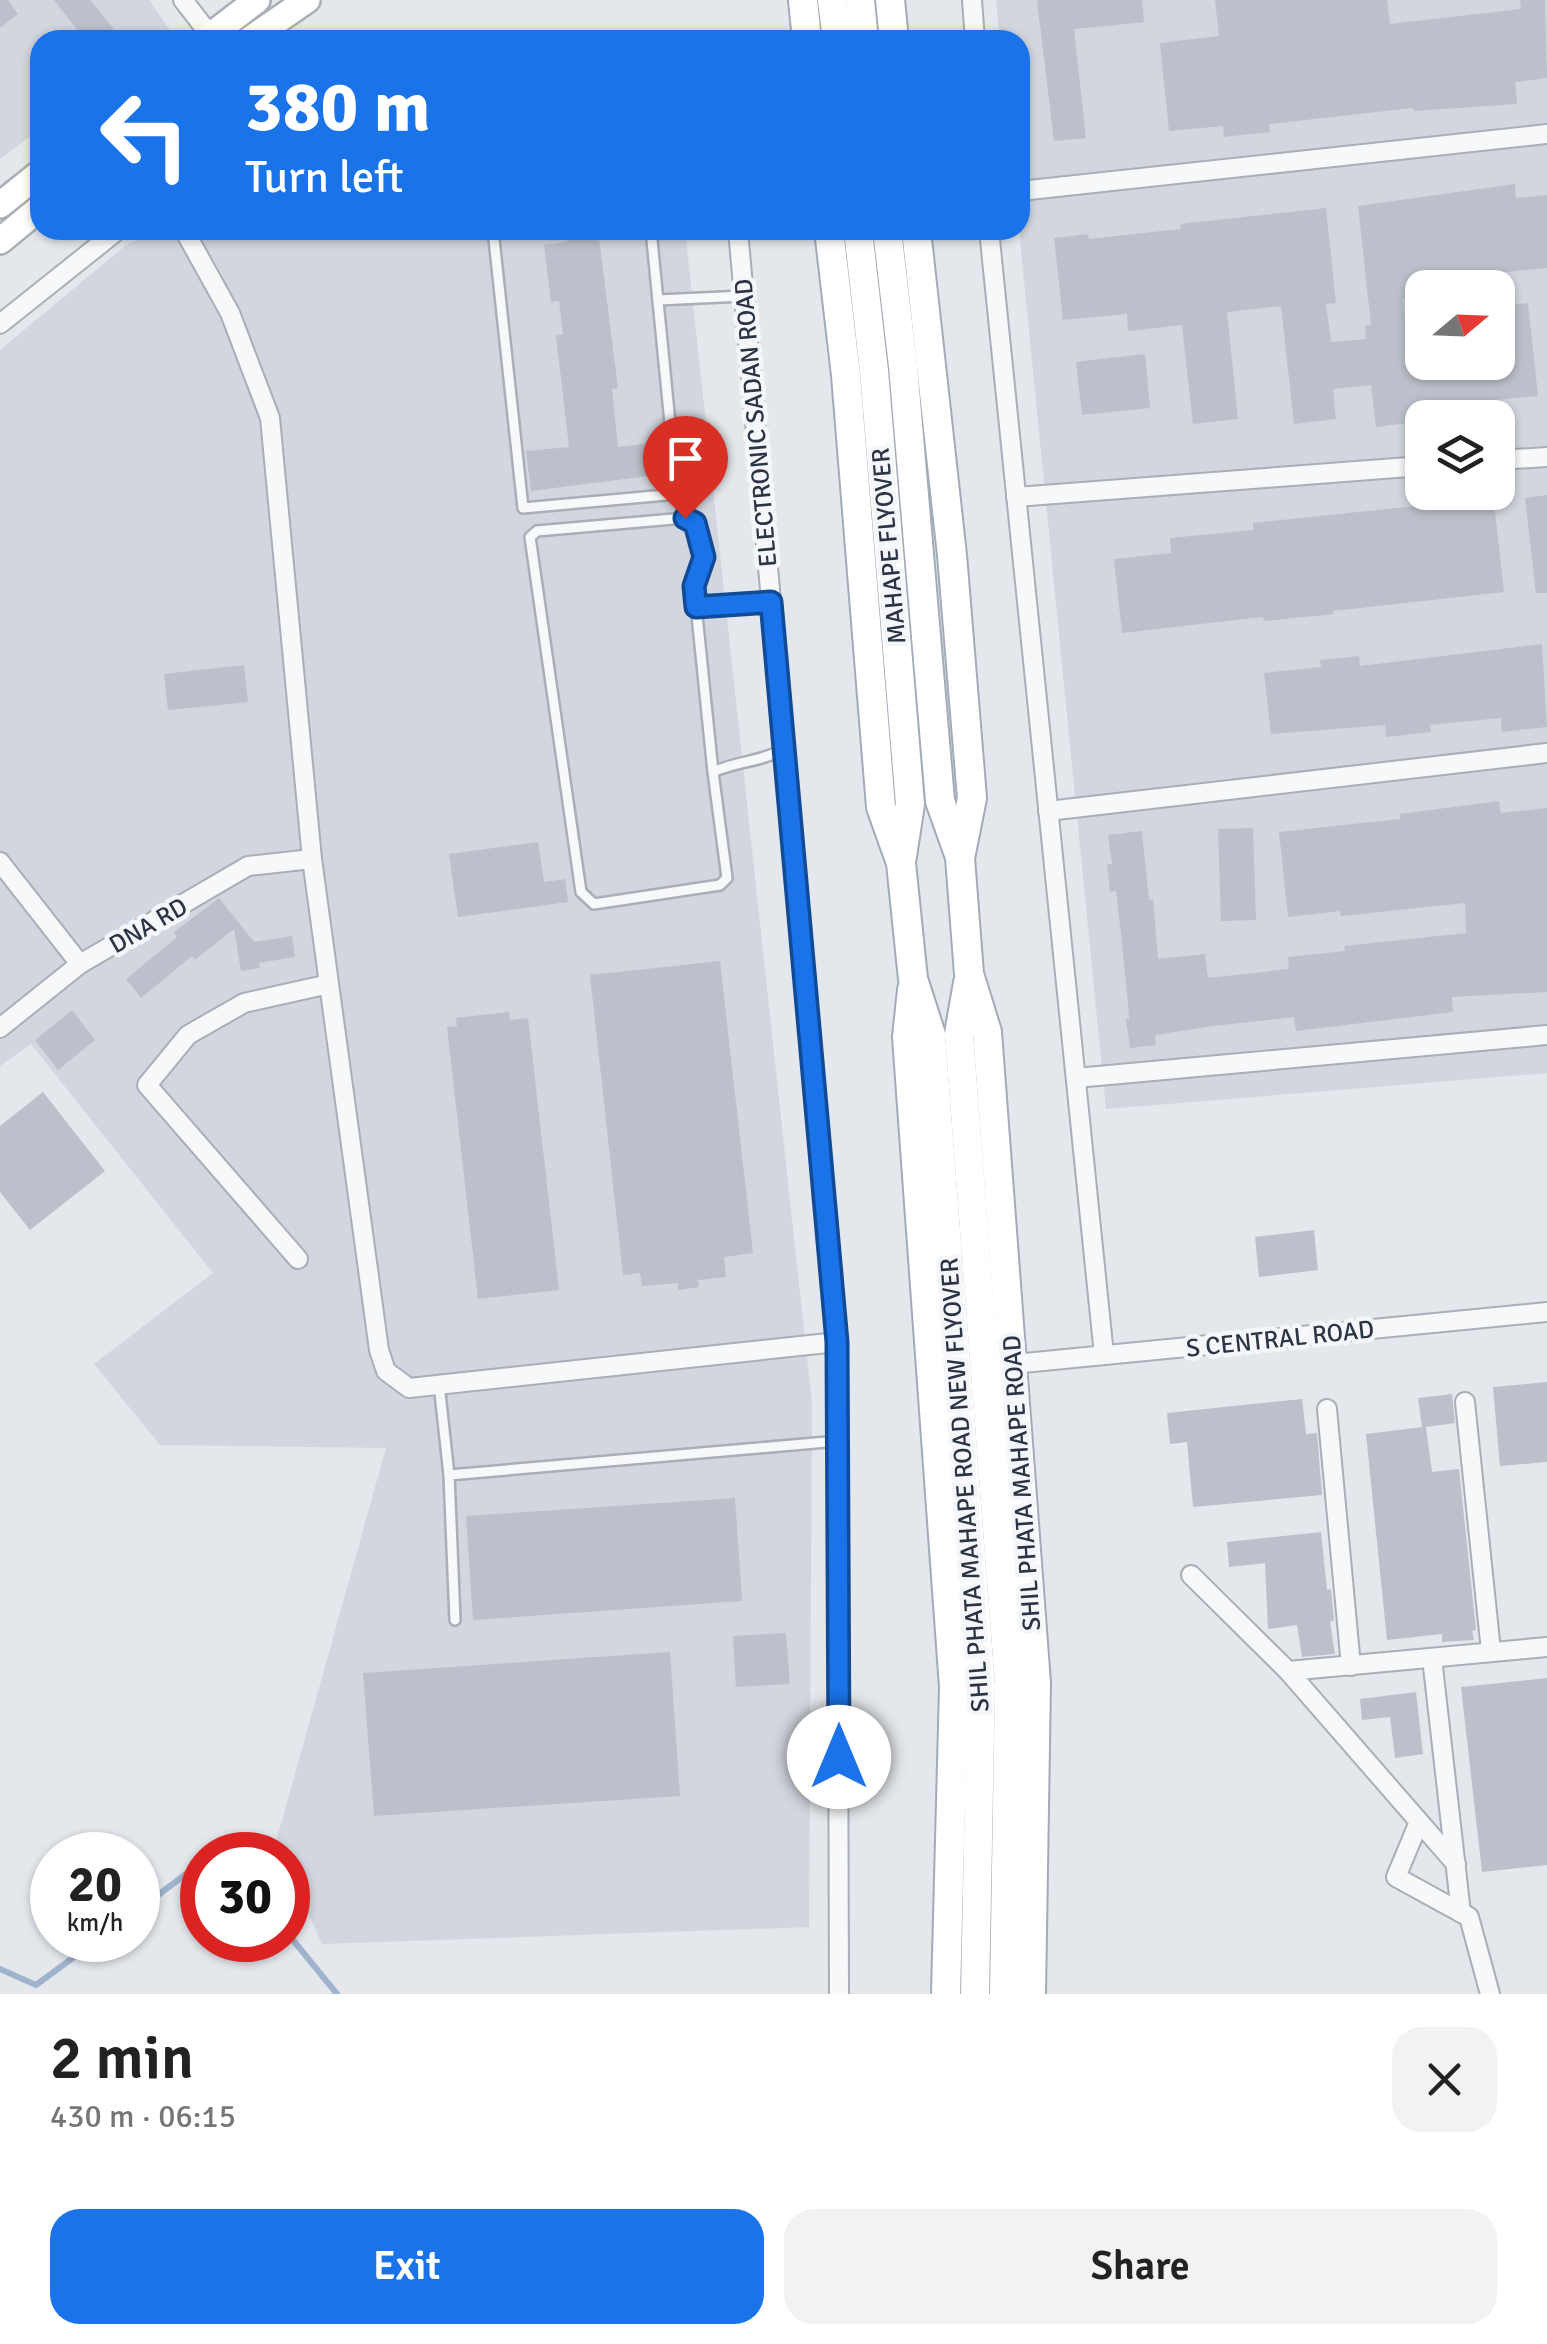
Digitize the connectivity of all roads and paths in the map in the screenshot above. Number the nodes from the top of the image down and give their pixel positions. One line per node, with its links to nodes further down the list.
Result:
1 (183, 0): 9 (street)
2 (256, 0): 10 (main road)
3 (307, 0): 11 (main road)
4 (803, 0): 12 (main road)
5 (832, 0): 13 (main road)
6 (860, 0): 14 (main road)
7 (890, 0): 15 (main road)
8 (972, 0): 16 (street)
9 (204, 30)
10 (220, 30)
11 (264, 30)
12 (807, 30)
13 (835, 30)
14 (863, 30)
15 (893, 30)
16 (974, 30)
17 (1547, 134): 19 (street)
18 (30, 181): 20 (main road)
19 (1030, 191)
20 (0, 206)
21 (30, 216): 22 (main road)
22 (0, 240)
23 (105, 240): 35 (street)
24 (189, 240): 47 (street)
25 (493, 240): 34 (lane)
26 (652, 240): 34 (lane)
27 (739, 240): 33 (street, ELECTRONIC SADAN ROAD)
28 (831, 240): 49 (main road)
29 (859, 240): 49 (main road, MAHAPE FLYOVER)
30 (888, 240): 46 (main road, MAHAPE FLYOVER)
31 (917, 240): 46 (main road)
32 (990, 240): 39 (street)
33 (744, 296): 34 (lane); 40 (street, ELECTRONIC SADAN ROAD)
34 (658, 300)
35 (0, 324)
36 (1547, 457): 37 (street)
37 (1515, 459)
38 (1405, 467): 39 (street)
39 (1016, 497): 45 (street)
40 (771, 602): 41 (lane); 42 (street, ELECTRONIC SADAN ROAD)
41 (696, 607): 44 (lane); 44 (lane)
42 (784, 749): 44 (lane); 60 (street, ELECTRONIC SADAN ROAD)
43 (1547, 753): 45 (street)
44 (713, 772)
45 (1048, 811): 57 (street)
46 (960, 858): 51 (main road)
47 (312, 859): 50 (street, DNA RD); 53 (street)
48 (0, 862): 50 (street)
49 (901, 863): 52 (main road)
50 (80, 964): 54 (street, DNA RD)
51 (969, 974): 55 (main road, SHIL PHATA MAHAPE ROAD NEW FLYOVER); 62 (main road, SHIL PHATA MAHAPE ROAD)
52 (913, 978): 55 (main road, SHIL PHATA MAHAPE ROAD NEW FLYOVER); 79 (main road)
53 (329, 984): 58 (street); 63 (street)
54 (0, 1028)
55 (945, 1035): 80 (main road, SHIL PHATA MAHAPE ROAD NEW FLYOVER); 81 (main road, SHIL PHATA MAHAPE ROAD NEW FLYOVER)
56 (1547, 1035): 57 (street)
57 (1076, 1078): 61 (street)
58 (298, 1259)
59 (1547, 1312): 61 (street, S CENTRAL ROAD)
60 (837, 1342): 63 (street); 66 (street, ELECTRONIC SADAN ROAD)
61 (1104, 1355): 62 (street, S CENTRAL ROAD)
62 (1012, 1364): 82 (main road, SHIL PHATA MAHAPE ROAD)
63 (439, 1384): 67 (lane)
64 (1465, 1402): 71 (street)
65 (1327, 1409): 73 (street)
66 (838, 1441): 67 (lane); 78 (street, ELECTRONIC SADAN ROAD)
67 (448, 1475): 69 (lane)
68 (1191, 1575): 74 (street)
69 (455, 1620)
70 (1547, 1647): 71 (street)
71 (1491, 1651): 72 (street)
72 (1432, 1658): 73 (street); 76 (street)
73 (1351, 1666): 74 (street)
74 (1288, 1671): 75 (street)
75 (1419, 1822): 76 (street); 77 (street)
76 (1456, 1864): 77 (street)
77 (1461, 1913): 83 (street)
78 (839, 1994)
79 (946, 1994)
80 (975, 1994)
81 (1004, 1994)
82 (1031, 1994)
83 (1490, 1994)

